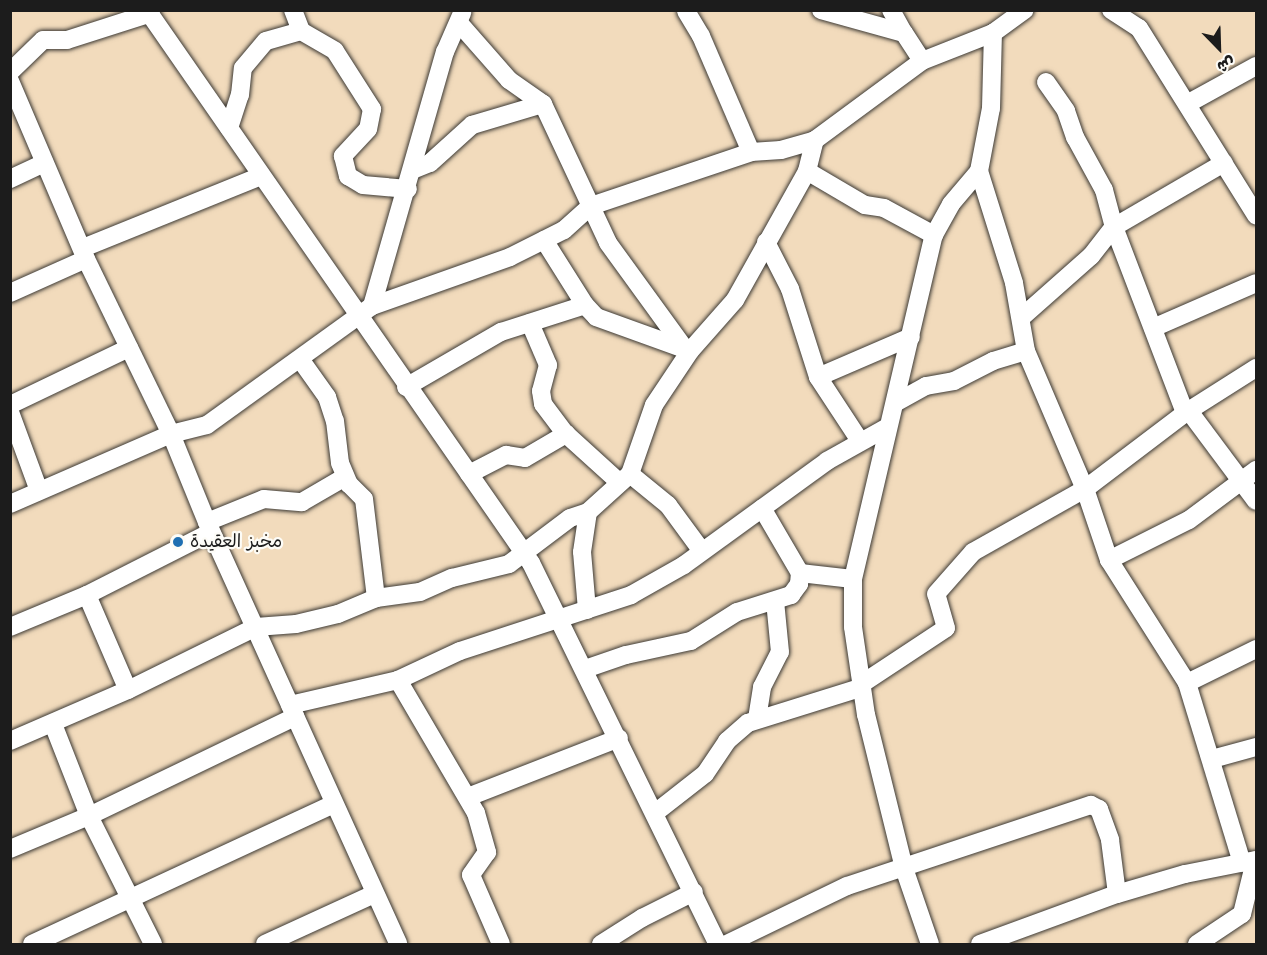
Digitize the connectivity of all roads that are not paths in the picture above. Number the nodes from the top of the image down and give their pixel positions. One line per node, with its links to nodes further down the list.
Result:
1 (293, 10): 9 (street)
2 (821, 10): 10 (street)
3 (891, 10): 10 (street)
4 (1025, 10): 11 (street)
5 (1111, 10): 18 (street)
6 (686, 11): 21 (street)
7 (149, 12): 14 (street); 19 (street)
8 (461, 16): 17 (street); 24 (street)
9 (301, 31): 19 (street); 29 (street)
10 (904, 33): 12 (street)
11 (993, 33): 12 (street); 26 (street)
12 (922, 61): 20 (street)
13 (1257, 66): 18 (street)
14 (10, 72)
15 (10, 81): 22 (street)
16 (1046, 82): 33 (street)
17 (543, 104): 24 (street); 31 (street)
18 (1187, 104): 23 (street)
19 (229, 128): 27 (street)
20 (815, 140): 21 (street); 25 (street)
21 (751, 152): 31 (street)
22 (44, 163): 28 (street); 37 (street)
23 (1224, 163): 30 (street); 33 (street)
24 (415, 169): 29 (street)
25 (807, 171): 34 (street); 36 (street)
26 (979, 171): 34 (street); 42 (street)
27 (261, 176): 37 (street); 41 (street)
28 (10, 179)
29 (408, 189): 41 (street)
30 (1250, 190): 32 (street)
31 (591, 206): 35 (street); 47 (street)
32 (1257, 215)
33 (1114, 227): 42 (street); 44 (street)
34 (934, 235): 45 (street)
35 (544, 240): 40 (street); 41 (street)
36 (766, 242): 47 (street); 51 (street)
37 (85, 253): 39 (street); 46 (street)
38 (1257, 283): 44 (street)
39 (10, 293)
40 (585, 305): 43 (street); 47 (street)
41 (366, 312): 49 (street); 52 (street)
42 (1022, 317): 48 (street)
43 (530, 323): 52 (street); 59 (street)
44 (1153, 328): 56 (street)
45 (911, 337): 51 (street); 53 (street)
46 (129, 348): 54 (street); 58 (street)
47 (687, 350): 64 (street)
48 (1026, 351): 53 (street); 65 (street)
49 (300, 359): 58 (street); 63 (street)
50 (1257, 368): 56 (street)
51 (818, 377): 60 (street)
52 (406, 387): 61 (street)
53 (897, 402): 57 (street)
54 (10, 405)
55 (10, 412): 66 (street)
56 (1185, 413): 62 (street); 65 (street)
57 (886, 428): 60 (street); 76 (street)
58 (171, 434): 66 (street); 71 (street)
59 (566, 434): 61 (street); 64 (street)
60 (860, 441): 69 (street)
61 (469, 474): 73 (street)
62 (1250, 476): 67 (street); 74 (street)
63 (345, 477): 71 (street); 78 (street)
64 (624, 478): 70 (street); 72 (street)
65 (1085, 489): 74 (street); 88 (street)
66 (39, 491): 68 (street)
67 (1257, 501)
68 (10, 504)
69 (762, 508): 72 (street); 75 (street)
70 (588, 512): 73 (street); 80 (street)
71 (209, 527): 77 (street); 83 (street)
72 (701, 550): 80 (street)
73 (524, 554): 78 (street); 81 (street)
74 (1109, 560): 87 (street)
75 (800, 573): 76 (street); 79 (street)
76 (853, 579): 88 (street)
77 (87, 595): 82 (street); 89 (street)
78 (376, 598): 83 (street)
79 (775, 601): 85 (street); 91 (street)
80 (587, 610): 81 (street)
81 (561, 619): 85 (street); 86 (street)
82 (10, 627)
83 (256, 627): 89 (street); 90 (street)
84 (1257, 650): 87 (street)
85 (585, 669): 93 (street)
86 (398, 680): 90 (street); 97 (street)
87 (1187, 683): 96 (street)
88 (860, 687): 91 (street); 103 (street)
89 (128, 690): 92 (street)
90 (292, 711): 98 (street); 100 (street)
91 (757, 719): 99 (street)
92 (53, 724): 94 (street); 100 (street)
93 (619, 738): 97 (street); 99 (street)
94 (10, 741)
95 (1257, 747): 96 (street)
96 (1212, 759): 102 (street)
97 (468, 797): 112 (street)
98 (333, 804): 105 (street); 107 (street)
99 (656, 813): 104 (street)
100 (89, 816): 101 (street); 107 (street)
101 (11, 848)
102 (1251, 862): 106 (street); 118 (street)
103 (903, 868): 106 (street); 115 (street); 116 (street)
104 (693, 892): 113 (street); 114 (street)
105 (374, 894): 110 (street); 111 (street)
106 (1117, 894): 117 (street)
107 (133, 900): 108 (street); 109 (street)
108 (32, 945)
109 (153, 945)
110 (266, 945)
111 (398, 945)
112 (501, 945)
113 (601, 945)
114 (718, 945)
115 (726, 945)
116 (930, 945)
117 (980, 945)
118 (1197, 945)

